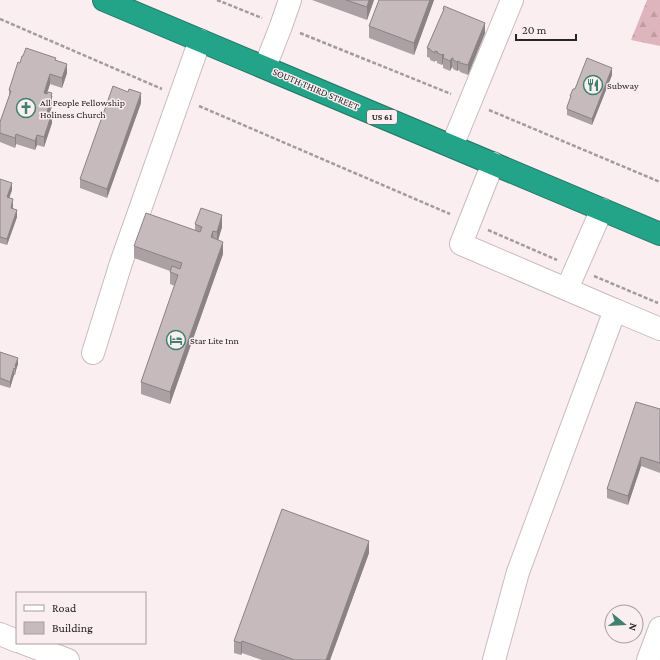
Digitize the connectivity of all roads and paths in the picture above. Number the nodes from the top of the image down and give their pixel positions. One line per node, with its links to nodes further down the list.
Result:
1 (104, 0): 7 (highway, SOUTH THIRD STREET / US 61)
2 (217, 0): 6 (path)
3 (290, 0): 6 (street)
4 (512, 0): 10 (street)
5 (0, 19): 9 (path)
6 (281, 26): 8 (street); 10 (path)
7 (200, 40): 8 (highway, SOUTH THIRD STREET / US 61); 9 (street)
8 (264, 67): 11 (highway, SOUTH THIRD STREET / US 61)
9 (180, 97): 15 (path); 22 (street)
10 (471, 102): 11 (street); 13 (path)
11 (452, 146): 12 (highway, SOUTH THIRD STREET / US 61)
12 (493, 164): 14 (highway, SOUTH THIRD STREET / US 61); 15 (street)
13 (660, 182)
14 (602, 209): 16 (highway, SOUTH THIRD STREET / US 61); 17 (street)
15 (470, 222): 17 (path); 18 (street)
16 (660, 234)
17 (576, 268): 18 (street); 19 (path)
18 (567, 289): 20 (street)
19 (660, 304)
20 (615, 310): 21 (street); 28 (street)
21 (660, 329)
22 (93, 353)
23 (660, 628): 29 (street)
24 (0, 634): 25 (street)
25 (16, 641)
26 (26, 644): 27 (street)
27 (68, 660)
28 (494, 660)
29 (648, 660)

